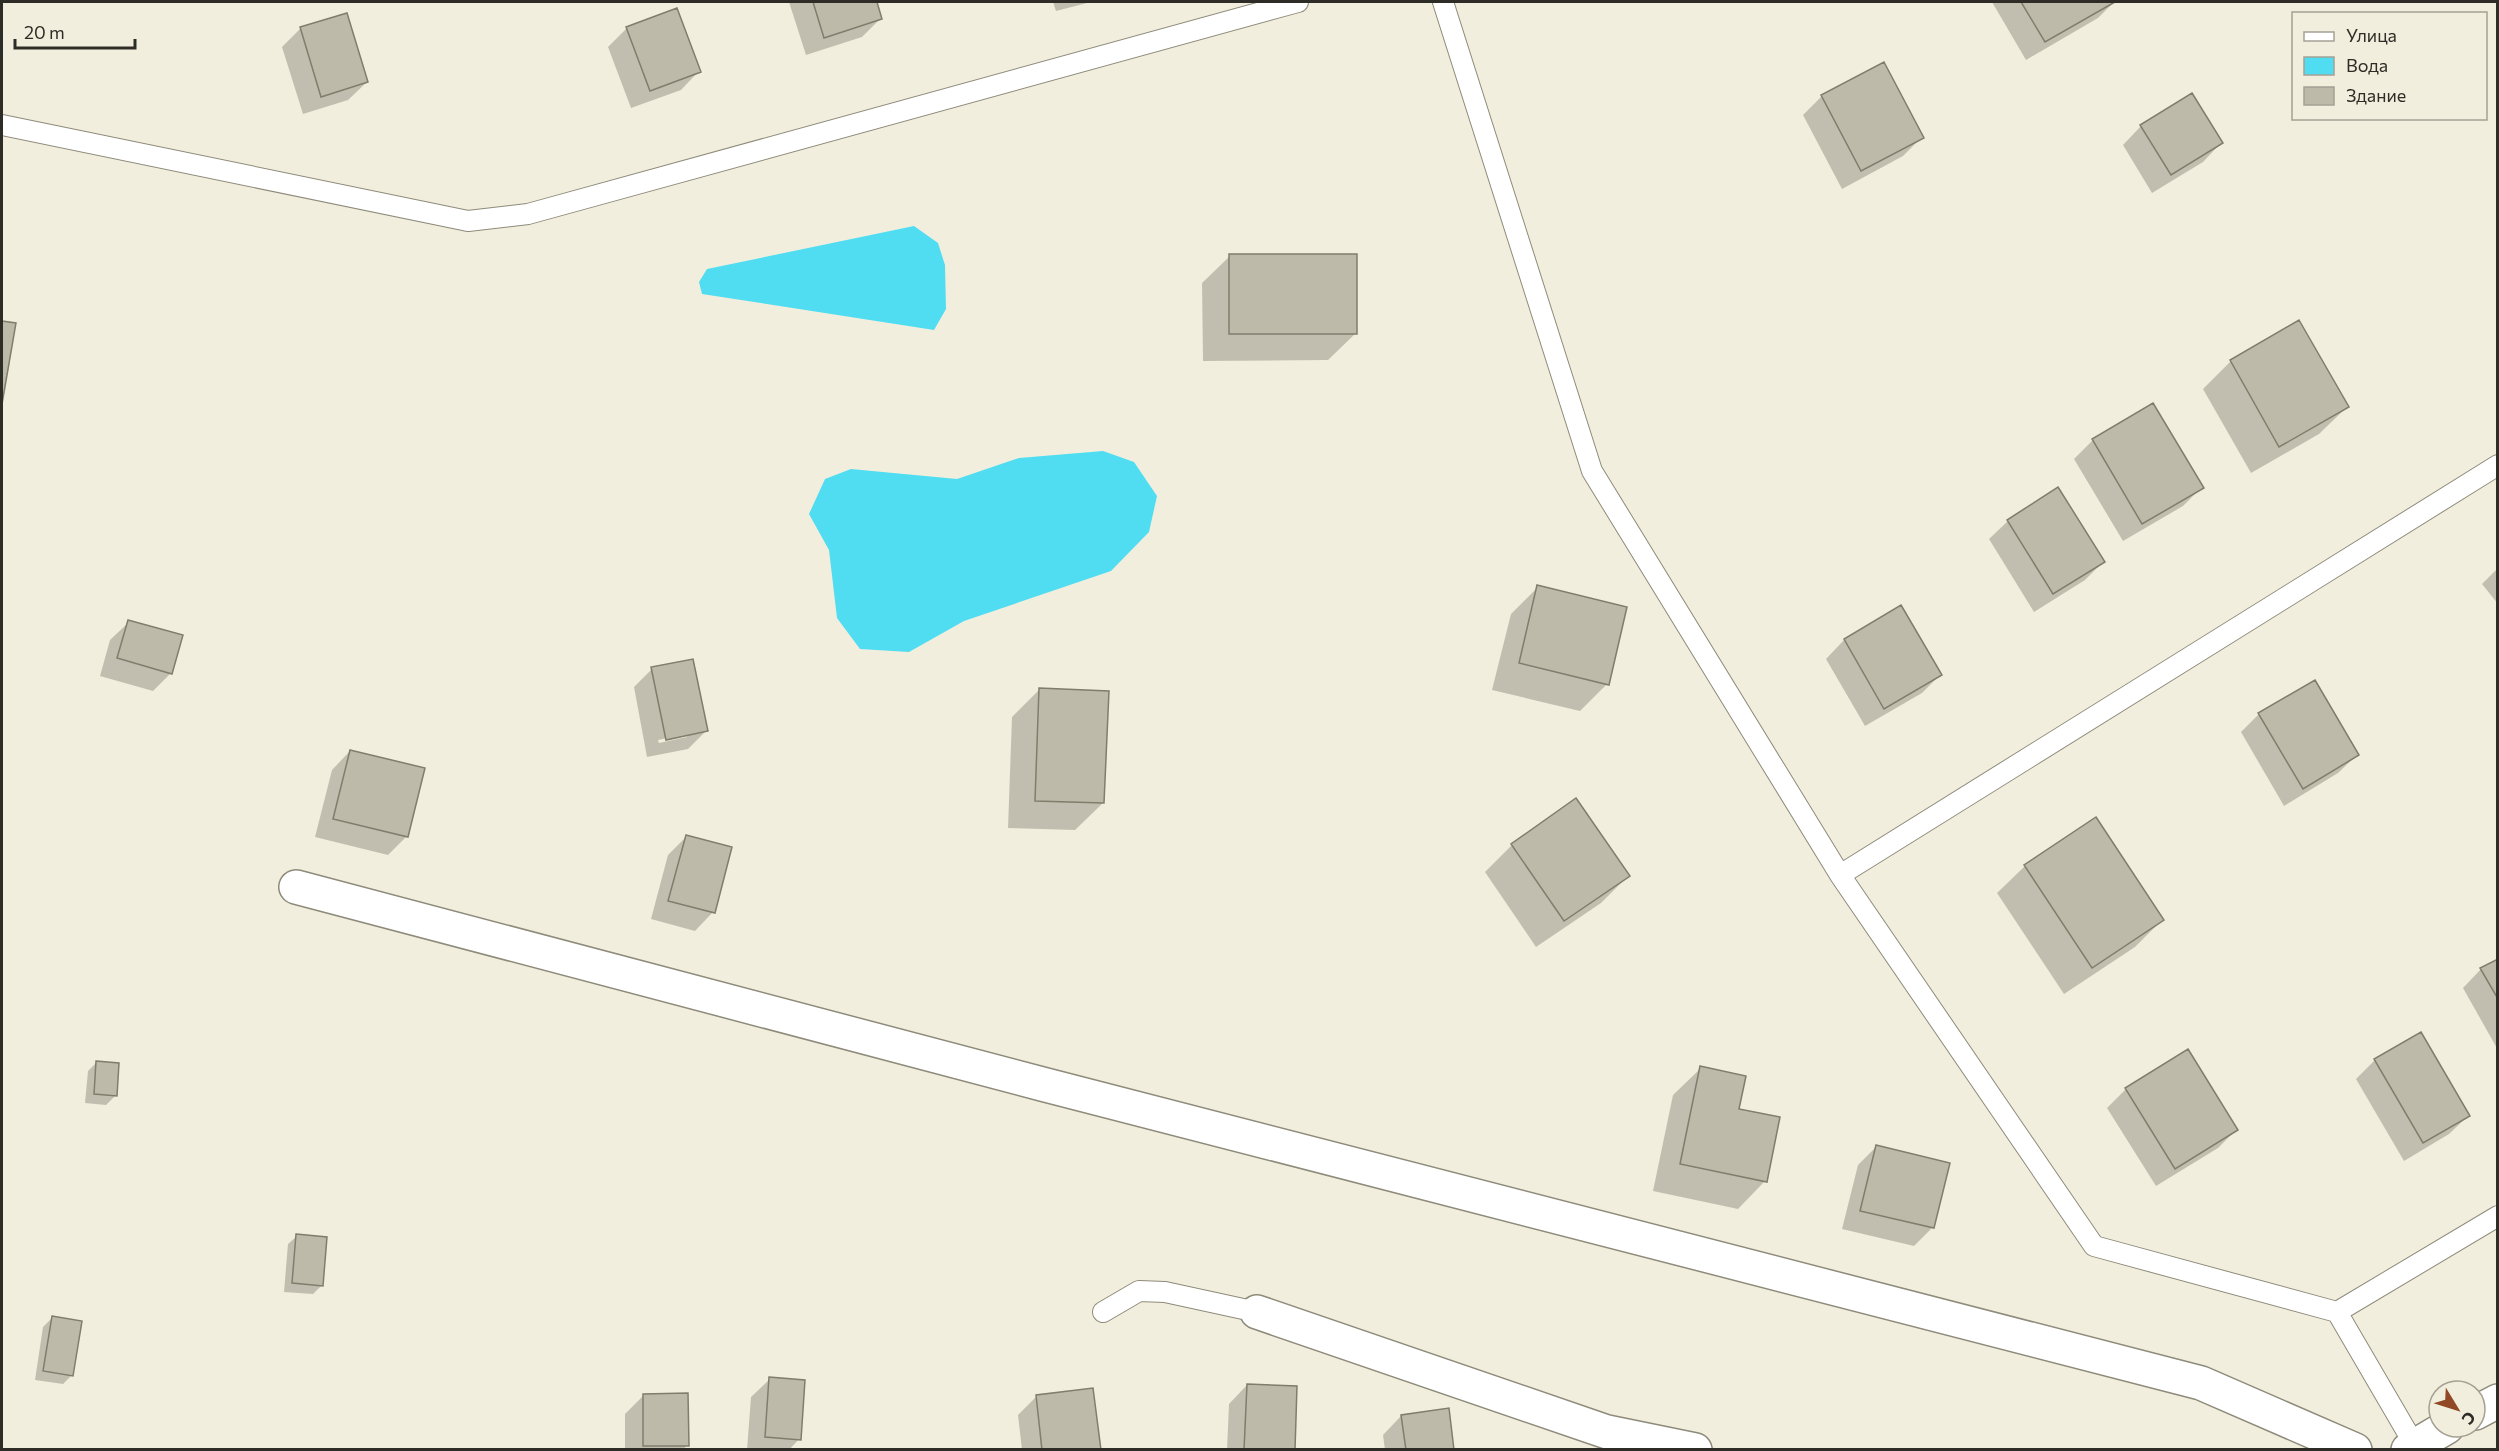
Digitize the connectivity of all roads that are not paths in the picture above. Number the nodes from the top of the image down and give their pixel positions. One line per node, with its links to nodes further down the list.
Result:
1 (1298, 2): 3 (lane)
2 (1443, 2): 5 (lane)
3 (2, 125)
4 (2498, 465): 5 (lane)
5 (1840, 875): 10 (lane)
6 (296, 887): 14 (street)
7 (2498, 1216): 10 (lane)
8 (1103, 1312): 9 (lane)
9 (1257, 1312): 13 (street)
10 (2337, 1312): 12 (lane)
11 (2427, 1438): 12 (street)
12 (2411, 1447)
13 (1695, 1449)
14 (2355, 1449)

